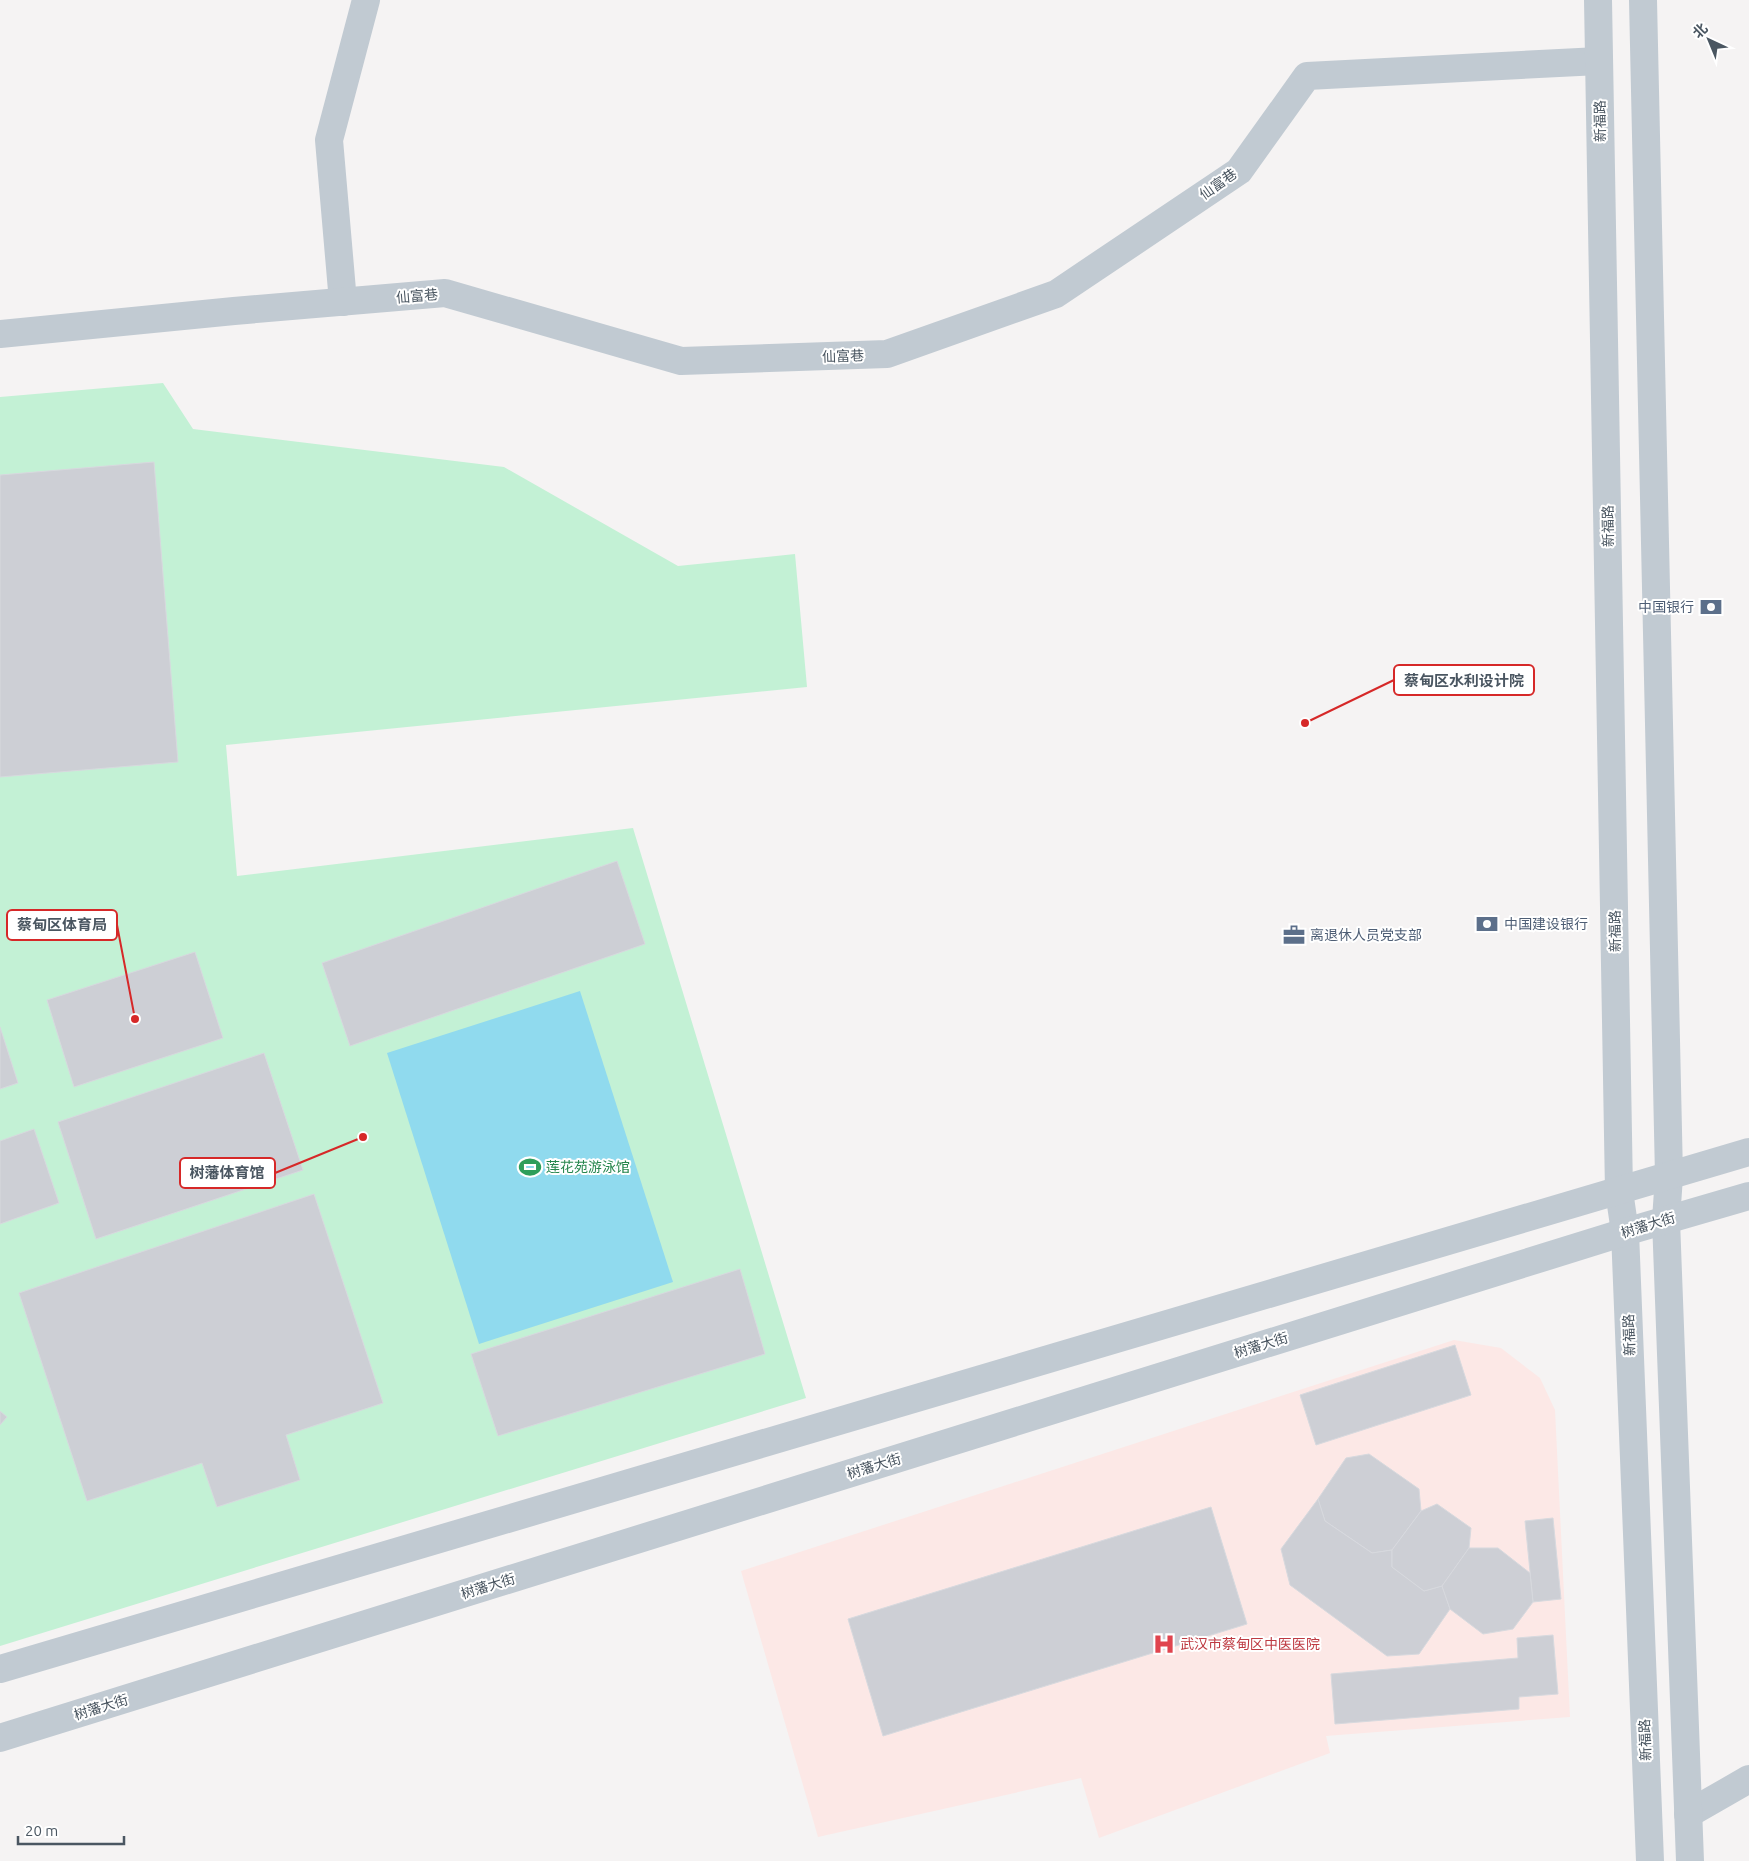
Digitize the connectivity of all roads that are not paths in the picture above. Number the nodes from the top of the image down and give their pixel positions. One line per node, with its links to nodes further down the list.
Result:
1 (366, 0): 5 (street)
2 (1598, 0): 4 (street, 新福路)
3 (1643, 0): 8 (street)
4 (1600, 61): 5 (street, 仙富巷); 9 (street, 新福路)
5 (343, 302): 6 (street, 仙富巷)
6 (0, 334)
7 (1749, 1152): 8 (street)
8 (1669, 1176): 9 (street); 11 (street)
9 (1619, 1192): 12 (street, 新福路); 13 (street)
10 (1749, 1196): 11 (street, 树藩大街)
11 (1666, 1220): 12 (street, 树藩大街); 16 (street)
12 (1625, 1232): 14 (street, 树藩大街); 17 (street, 新福路)
13 (0, 1669)
14 (0, 1738)
15 (1749, 1779): 16 (street)
16 (1688, 1814): 18 (street)
17 (1650, 1861)
18 (1690, 1861)

